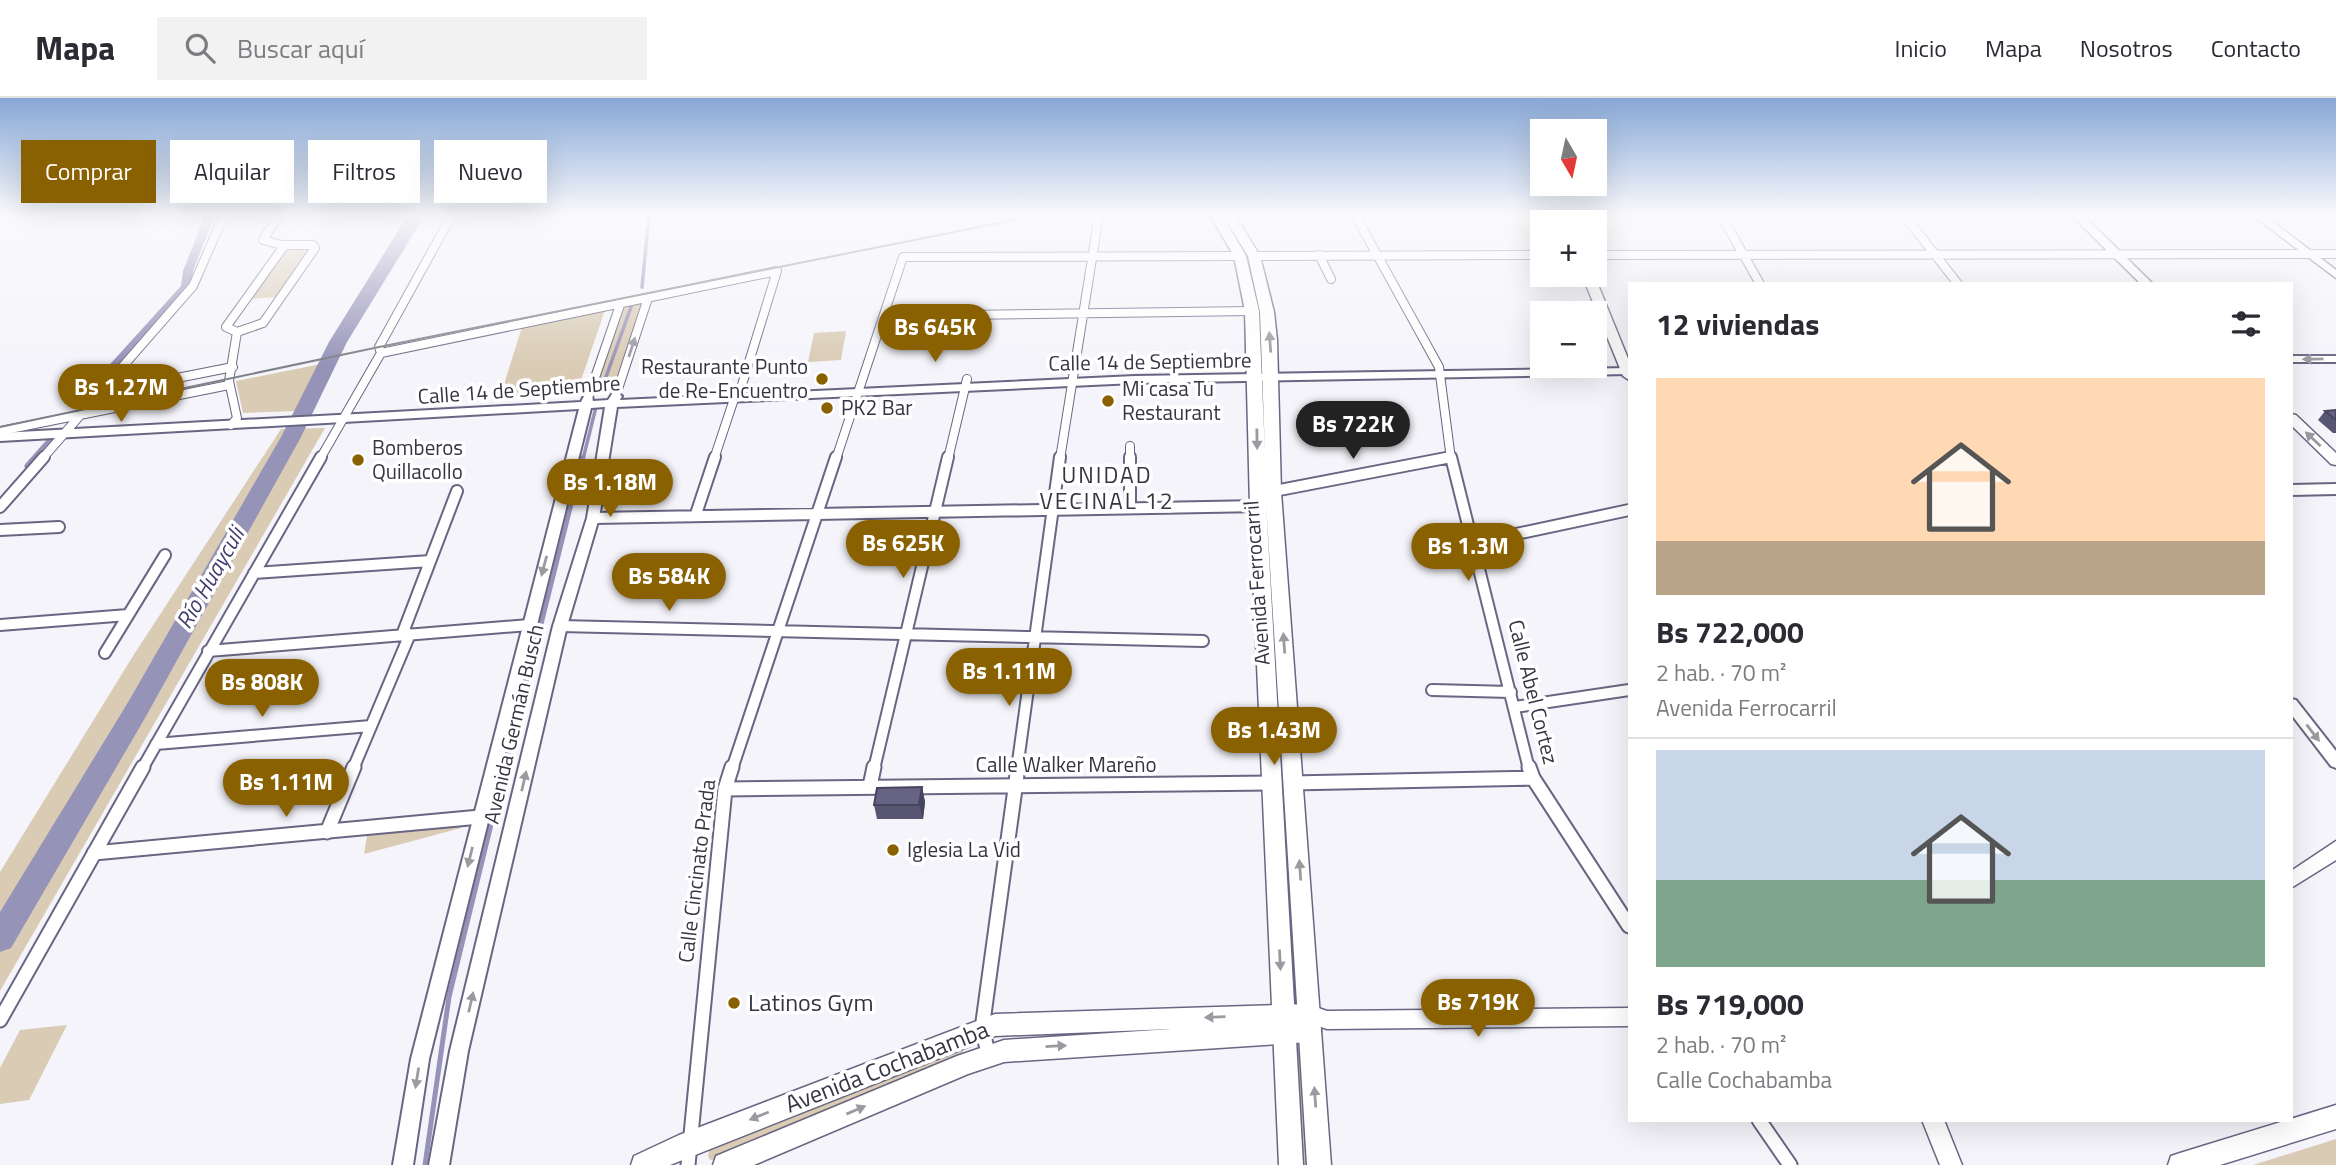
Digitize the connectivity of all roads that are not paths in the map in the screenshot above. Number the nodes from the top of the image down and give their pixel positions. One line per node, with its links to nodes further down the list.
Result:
1 (202, 265): 39 (street)
2 (271, 265): 24 (street)
3 (303, 265): 24 (street)
4 (424, 265): 25 (street)
5 (900, 265): 23 (street, Calle Cincinato Prada)
6 (1091, 265): 22 (street)
7 (1248, 265): 21 (main road, Avenida Ferrocarril)
8 (1250, 265): 33 (main road, Avenida Ferrocarril, one-way to 8)
9 (1324, 265): 14 (street)
10 (1382, 265): 32 (street, Calle Abel Cortez)
11 (1750, 265): 15 (street)
12 (1943, 265): 16 (street)
13 (2128, 265): 17 (main road)
14 (1331, 279)
15 (1759, 282)
16 (1956, 282)
17 (2146, 282)
18 (1593, 287): 31 (main road)
19 (648, 298): 20 (street); 38 (street); 40 (street, Avenida Germán Busch, one-way to 19)
20 (620, 304): 25 (street); 41 (street, Avenida Germán Busch)
21 (1252, 311): 22 (street); 33 (main road, Avenida Ferrocarril)
22 (1081, 312): 23 (street); 34 (street)
23 (884, 316): 37 (street, Calle Cincinato Prada)
24 (237, 332): 30 (street)
25 (381, 353): 42 (street)
26 (2293, 359): 27 (street, one-way to 26)
27 (2336, 359)
28 (1607, 365): 31 (street)
29 (1530, 366): 32 (street, Calle 14 de Septiembre)
30 (233, 367): 36 (street); 39 (street)
31 (1627, 369): 32 (street, Calle 14 de Septiembre)
32 (1440, 371): 33 (street, Calle 14 de Septiembre); 48 (street, Calle Abel Cortez)
33 (1264, 375): 34 (street, Calle 14 de Septiembre); 53 (main road, Avenida Ferrocarril)
34 (1071, 378): 35 (street, Calle 14 de Septiembre); 56 (street)
35 (967, 383): 37 (street, Calle 14 de Septiembre); 58 (street)
36 (229, 386): 44 (street); 45 (street)
37 (860, 388): 38 (street, Calle 14 de Septiembre); 59 (street, Calle Cincinato Prada)
38 (738, 392): 40 (street, Calle 14 de Septiembre); 60 (street)
39 (96, 394): 45 (street)
40 (614, 399): 41 (street, Calle 14 de Septiembre); 61 (street, Avenida Germán Busch)
41 (587, 402): 42 (street, Calle 14 de Septiembre); 70 (street, Avenida Germán Busch, one-way to 70)
42 (344, 417): 44 (street, Calle 14 de Septiembre); 67 (street)
43 (2293, 420): 49 (main road, one-way to 43)
44 (234, 421): 45 (street, Calle 14 de Septiembre)
45 (71, 426): 46 (street, Calle 14 de Septiembre); 46 (street); 54 (street)
46 (2, 432)
47 (1130, 446): 55 (street)
48 (1451, 457): 53 (street); 64 (street, Calle Abel Cortez)
49 (2336, 461)
50 (2336, 489): 51 (street)
51 (2293, 490)
52 (457, 491): 66 (street)
53 (1266, 499): 55 (street); 88 (main road, Avenida Ferrocarril); 89 (main road, Avenida Ferrocarril, one-way to 53)
54 (0, 507)
55 (1129, 508): 56 (street)
56 (1053, 510): 58 (street); 75 (street)
57 (1628, 510): 64 (street)
58 (935, 512): 59 (street); 73 (street)
59 (817, 513): 60 (street); 72 (street, Calle Cincinato Prada)
60 (696, 514): 61 (street)
61 (593, 518): 71 (street, Avenida Germán Busch)
62 (59, 527): 63 (street)
63 (0, 530)
64 (1474, 543): 81 (street, Calle Abel Cortez)
65 (165, 555): 68 (street)
66 (430, 561): 67 (street); 74 (street)
67 (254, 573): 77 (street)
68 (128, 615): 69 (street); 78 (street)
69 (0, 625)
70 (529, 625): 74 (street); 93 (street, Avenida Germán Busch)
71 (561, 626): 72 (street); 111 (street, Avenida Germán Busch, one-way to 71)
72 (776, 632): 73 (street); 92 (street, Calle Cincinato Prada)
73 (907, 634): 75 (street); 91 (street)
74 (406, 635): 77 (street); 84 (street)
75 (1035, 637): 76 (street); 90 (street)
76 (1203, 641)
77 (208, 651): 85 (street)
78 (105, 653)
79 (1432, 690): 81 (street)
80 (1628, 690): 82 (street)
81 (1511, 692): 82 (street, Calle Abel Cortez)
82 (1515, 707): 87 (street, Calle Abel Cortez)
83 (2293, 707): 86 (street, one-way to 86)
84 (371, 726): 85 (street); 94 (street)
85 (156, 744): 96 (street)
86 (2336, 762)
87 (1533, 778): 89 (street, Calle Walker Mareño); 98 (street, Calle Abel Cortez)
88 (1272, 783): 89 (street, Calle Walker Mareño); 90 (street, Calle Walker Mareño); 102 (main road, Avenida Ferrocarril, one-way to 102)
89 (1294, 783): 101 (main road, Avenida Ferrocarril, one-way to 89)
90 (1016, 784): 91 (street, Calle Walker Mareño); 103 (street)
91 (870, 786): 92 (street, Calle Walker Mareño)
92 (725, 789): 109 (street, Calle Cincinato Prada)
93 (480, 817): 94 (street); 110 (street, Avenida Germán Busch, one-way to 110)
94 (327, 832): 96 (street)
95 (2336, 849): 97 (main road)
96 (94, 853): 100 (street)
97 (2293, 879)
98 (1628, 924)
99 (1628, 1017): 101 (main road)
100 (0, 1020)
101 (1316, 1022): 102 (main road, Avenida Cochabamba); 115 (main road, Avenida Ferrocarril, one-way to 101)
102 (1283, 1024): 103 (main road, Avenida Cochabamba, one-way to 103); 104 (main road, Avenida Cochabamba, one-way to 102); 114 (main road, Avenida Ferrocarril)
103 (982, 1029): 104 (street); 109 (main road, Avenida Cochabamba, one-way to 109)
104 (989, 1056): 113 (main road, Avenida Cochabamba, one-way to 104)
105 (2336, 1117): 108 (main road)
106 (1760, 1122): 116 (street)
107 (1935, 1122): 117 (main road)
108 (2276, 1127): 118 (main road)
109 (688, 1155): 112 (main road, Avenida Cochabamba)
110 (402, 1165)
111 (439, 1165)
112 (643, 1165)
113 (725, 1165)
114 (1290, 1165)
115 (1319, 1165)
116 (1790, 1165)
117 (1951, 1165)
118 (2180, 1165)

